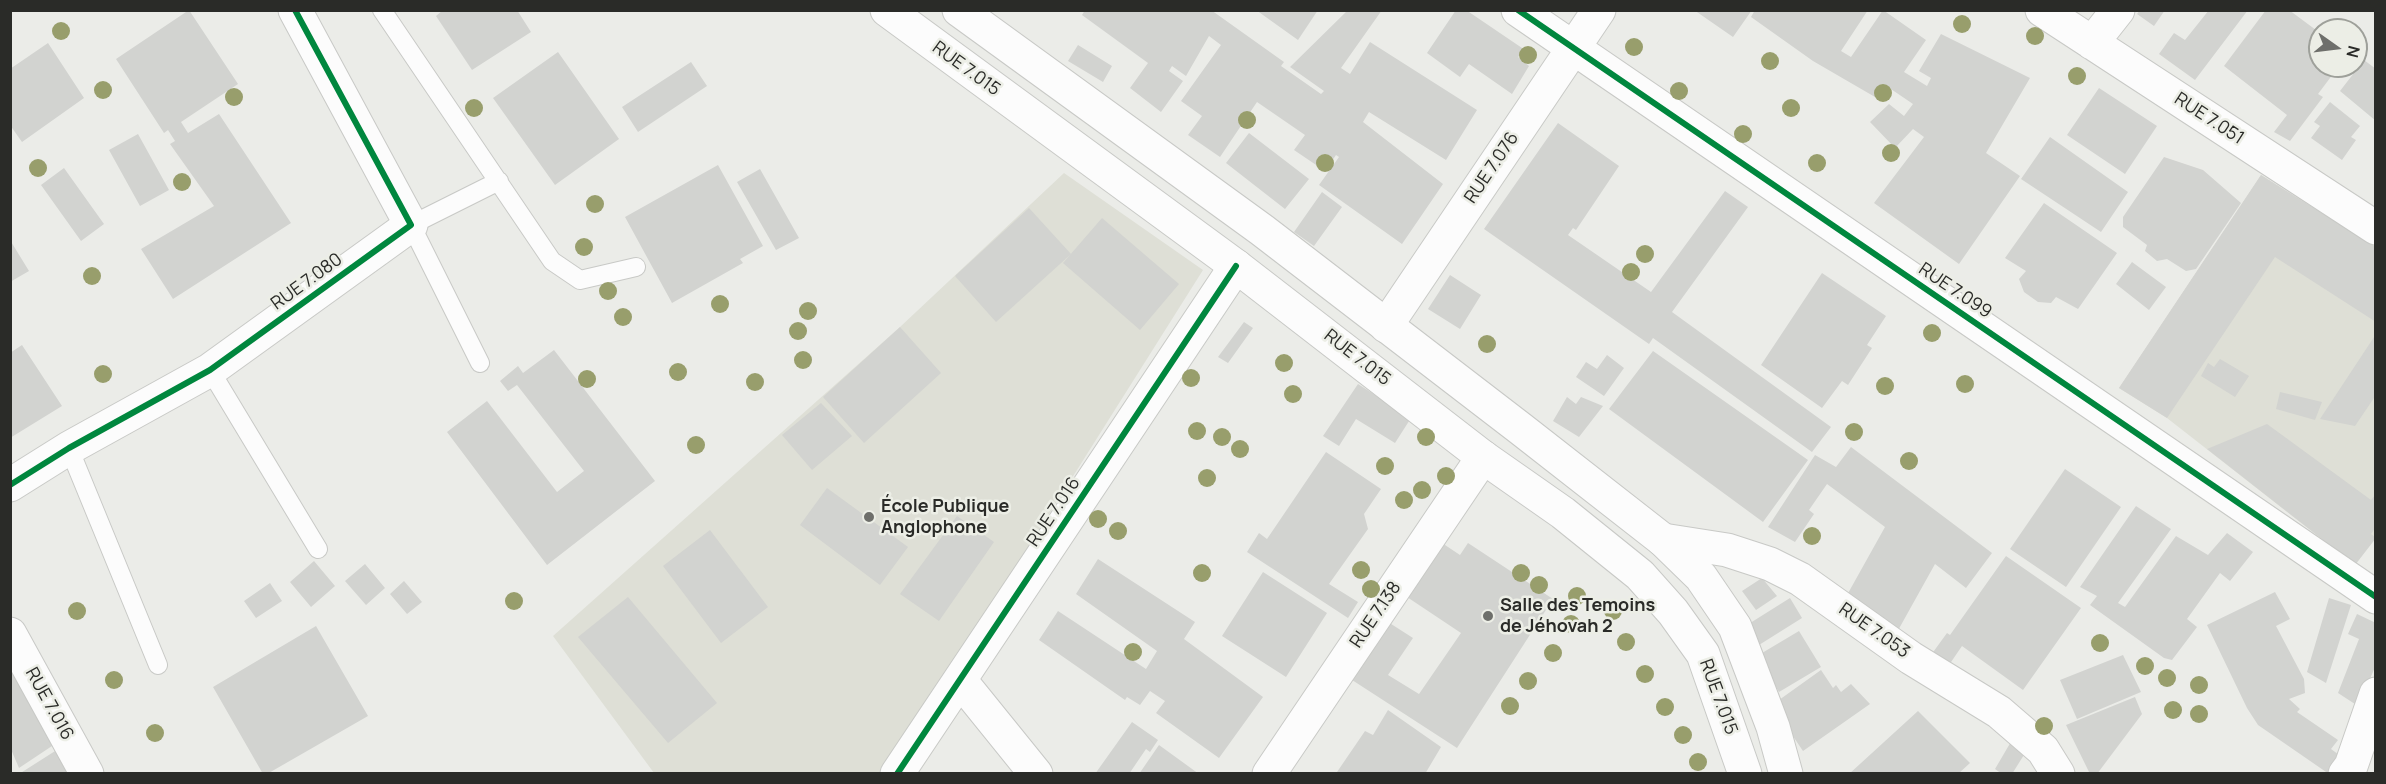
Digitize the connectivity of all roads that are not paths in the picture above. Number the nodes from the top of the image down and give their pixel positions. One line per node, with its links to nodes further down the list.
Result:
1 (295, 10): 12 (street)
2 (382, 10): 11 (lane)
3 (887, 10): 14 (street, RUE 7.015)
4 (959, 10): 16 (street)
5 (1518, 10): 10 (street, RUE 7.099)
6 (1599, 10): 10 (street, RUE 7.076)
7 (2042, 10): 9 (street, RUE 7.051)
8 (2118, 10): 9 (street)
9 (2092, 43): 13 (street, RUE 7.051)
10 (1573, 48): 16 (street, RUE 7.076); 24 (street, RUE 7.099)
11 (499, 181): 12 (lane); 15 (lane)
12 (411, 225): 17 (lane); 18 (street, RUE 7.080)
13 (2376, 228)
14 (1236, 266): 20 (street, RUE 7.015); 27 (street, RUE 7.016)
15 (636, 267)
16 (1386, 326): 22 (street)
17 (480, 363)
18 (210, 370): 19 (street, RUE 7.080); 23 (lane)
19 (69, 447): 21 (street, RUE 7.080); 26 (lane)
20 (1483, 457): 32 (street, RUE 7.138); 33 (street, RUE 7.015)
21 (10, 485)
22 (1663, 540): 34 (street); 35 (street, RUE 7.053)
23 (318, 549)
24 (2376, 597)
25 (10, 634): 29 (street, RUE 7.016)
26 (159, 664)
27 (960, 680): 30 (street, RUE 7.016); 31 (street)
28 (2376, 694): 36 (street)
29 (87, 774)
30 (897, 774)
31 (1036, 774)
32 (1269, 774)
33 (1745, 774)
34 (1786, 774)
35 (2058, 774)
36 (2345, 774)

